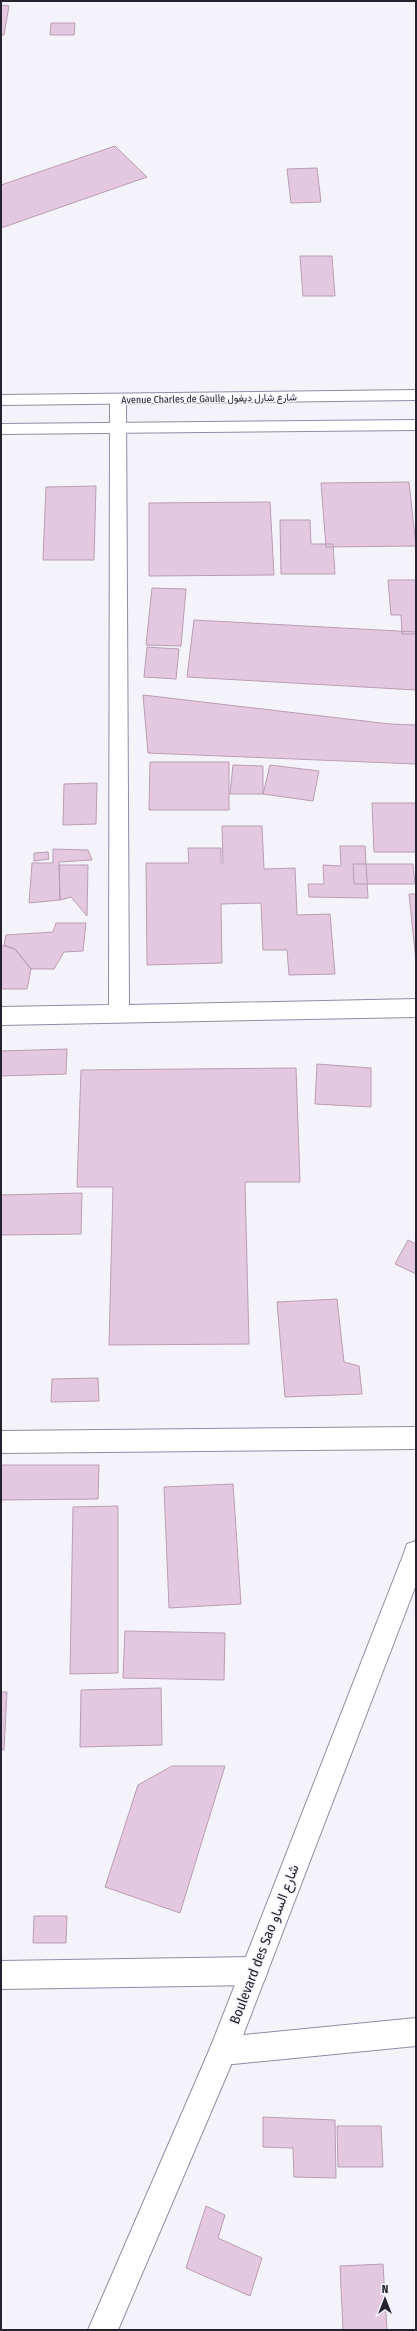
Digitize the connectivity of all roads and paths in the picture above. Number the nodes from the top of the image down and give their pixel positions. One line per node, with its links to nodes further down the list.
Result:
1 (416, 396): 2 (street, Avenue Charles de Gaulle شارع شارل ديغول)
2 (118, 399): 3 (street, Avenue Charles de Gaulle شارع شارل ديغول); 5 (street)
3 (1, 400)
4 (416, 425): 5 (street)
5 (118, 428): 6 (street); 8 (street)
6 (1, 429)
7 (416, 1008): 8 (street)
8 (119, 1014): 9 (street)
9 (1, 1016)
10 (416, 1438): 11 (street)
11 (1, 1442)
12 (416, 1553): 13 (street, Boulevard des Sao شارع الساو)
13 (254, 1971): 14 (street); 16 (street, Boulevard des Sao شارع الساو)
14 (1, 1975)
15 (416, 2032): 16 (street)
16 (223, 2051): 17 (street, Boulevard des Sao شارع الساو)
17 (103, 2330)

